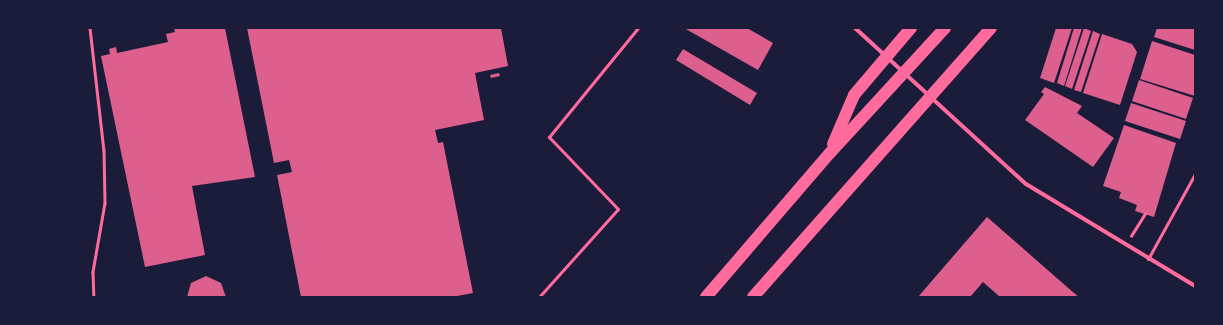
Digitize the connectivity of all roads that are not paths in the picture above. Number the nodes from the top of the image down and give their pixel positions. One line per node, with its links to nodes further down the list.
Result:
1 (638, 28): 10 (lane)
2 (911, 28): 6 (highway)
3 (945, 28): 6 (highway)
4 (991, 28): 12 (highway)
5 (856, 29): 8 (street)
6 (830, 153): 11 (highway)
7 (1195, 174): 8 (lane)
8 (1148, 259): 9 (street)
9 (1195, 286)
10 (539, 297)
11 (706, 297)
12 (753, 297)

